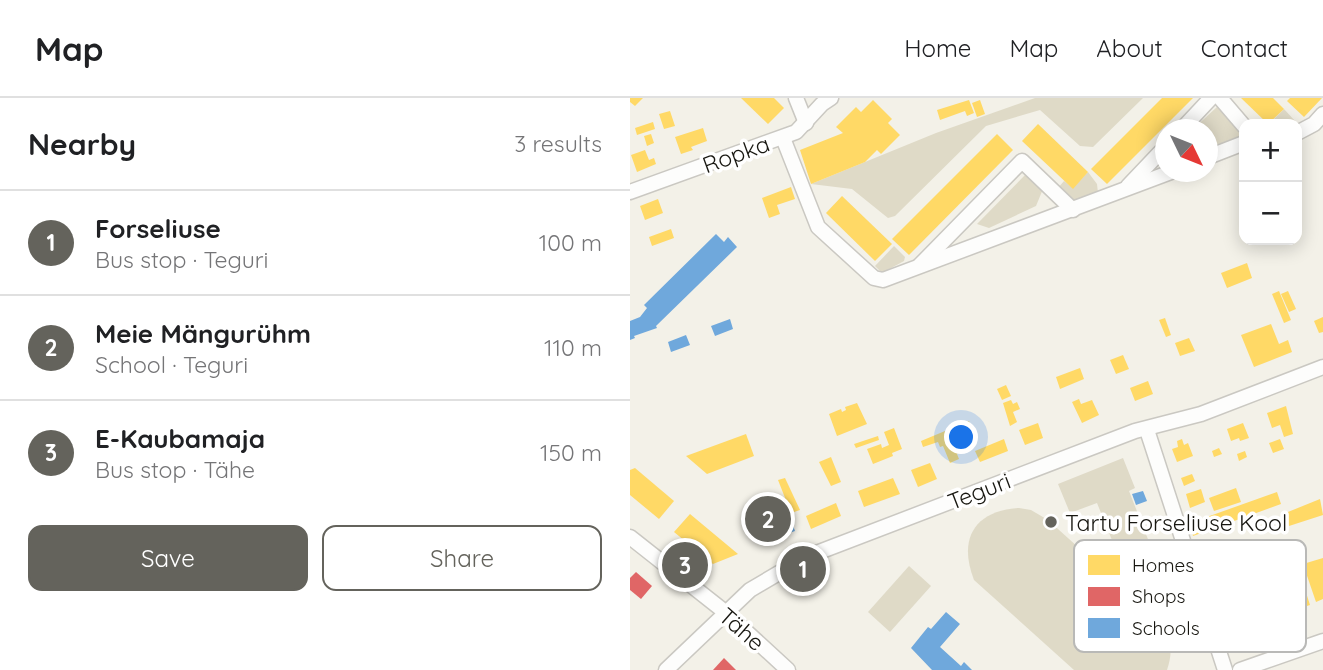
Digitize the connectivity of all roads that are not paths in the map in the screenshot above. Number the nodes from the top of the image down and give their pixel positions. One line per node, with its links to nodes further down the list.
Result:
1 (796, 98): 8 (street)
2 (831, 98): 8 (street, Ropka)
3 (1211, 98): 6 (street)
4 (1220, 98): 7 (street)
5 (1323, 114): 9 (street)
6 (1191, 119)
7 (1239, 120)
8 (806, 123): 10 (street, Ropka)
9 (1302, 130)
10 (783, 138): 16 (street, Ropka); 18 (street)
11 (1239, 145): 12 (street)
12 (1218, 154)
13 (1155, 158): 15 (street)
14 (1155, 178): 15 (street)
15 (1124, 190): 17 (street)
16 (630, 192)
17 (1073, 210): 18 (street); 18 (street)
18 (917, 268)
19 (1323, 367): 20 (street, Teguri)
20 (1147, 430): 22 (street); 23 (street, Teguri)
21 (630, 537): 23 (street, Tähe)
22 (1183, 540)
23 (724, 612): 28 (street, Teguri); 29 (street, Tähe)
24 (1323, 641): 25 (street)
25 (1306, 647)
26 (1219, 652): 30 (street)
27 (1292, 652): 31 (street)
28 (666, 670)
29 (788, 670)
30 (1225, 670)
31 (1240, 670)

